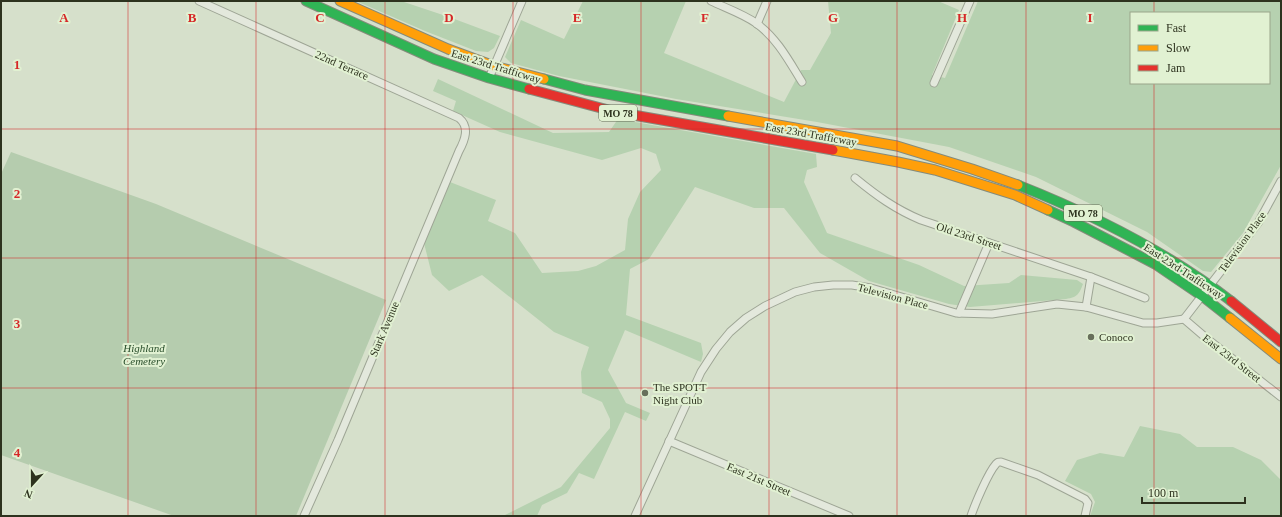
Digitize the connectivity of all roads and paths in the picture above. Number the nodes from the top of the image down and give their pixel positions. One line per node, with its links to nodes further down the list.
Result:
1 (199, 1): 13 (street, 22nd Terrace)
2 (306, 1): 10 (main road, East 23rd Trafficway / MO 78)
3 (340, 1): 9 (main road, East 23rd Trafficway / MO 78)
4 (522, 1): 9 (street)
5 (711, 1): 8 (street)
6 (767, 1): 8 (street)
7 (970, 1): 12 (street)
8 (758, 24): 11 (street)
9 (494, 66): 10 (street); 18 (main road, East 23rd Trafficway / MO 78)
10 (489, 78): 19 (main road, East 23rd Trafficway / MO 78)
11 (802, 82)
12 (934, 83)
13 (464, 142): 28 (street, Stark Avenue)
14 (856, 178): 16 (street, Old 23rd Street)
15 (1281, 181): 18 (street, Television Place)
16 (989, 242): 17 (street, Old 23rd Street); 22 (street)
17 (1091, 277): 20 (street); 21 (street)
18 (1209, 285): 19 (street, Television Place); 24 (main road, East 23rd Trafficway / MO 78)
19 (1202, 296): 23 (street, Television Place); 25 (main road, East 23rd Trafficway / MO 78)
20 (1145, 298)
21 (1086, 307): 22 (street, Television Place); 23 (street, Television Place)
22 (959, 313): 27 (street, Television Place)
23 (1184, 319): 26 (street, East 23rd Street)
24 (1281, 342)
25 (1281, 359)
26 (1281, 397)
27 (669, 441): 29 (street, Television Place); 30 (street, East 21st Street)
28 (304, 516)
29 (635, 516)
30 (849, 516)
31 (971, 516): 32 (street)
32 (1085, 516)

